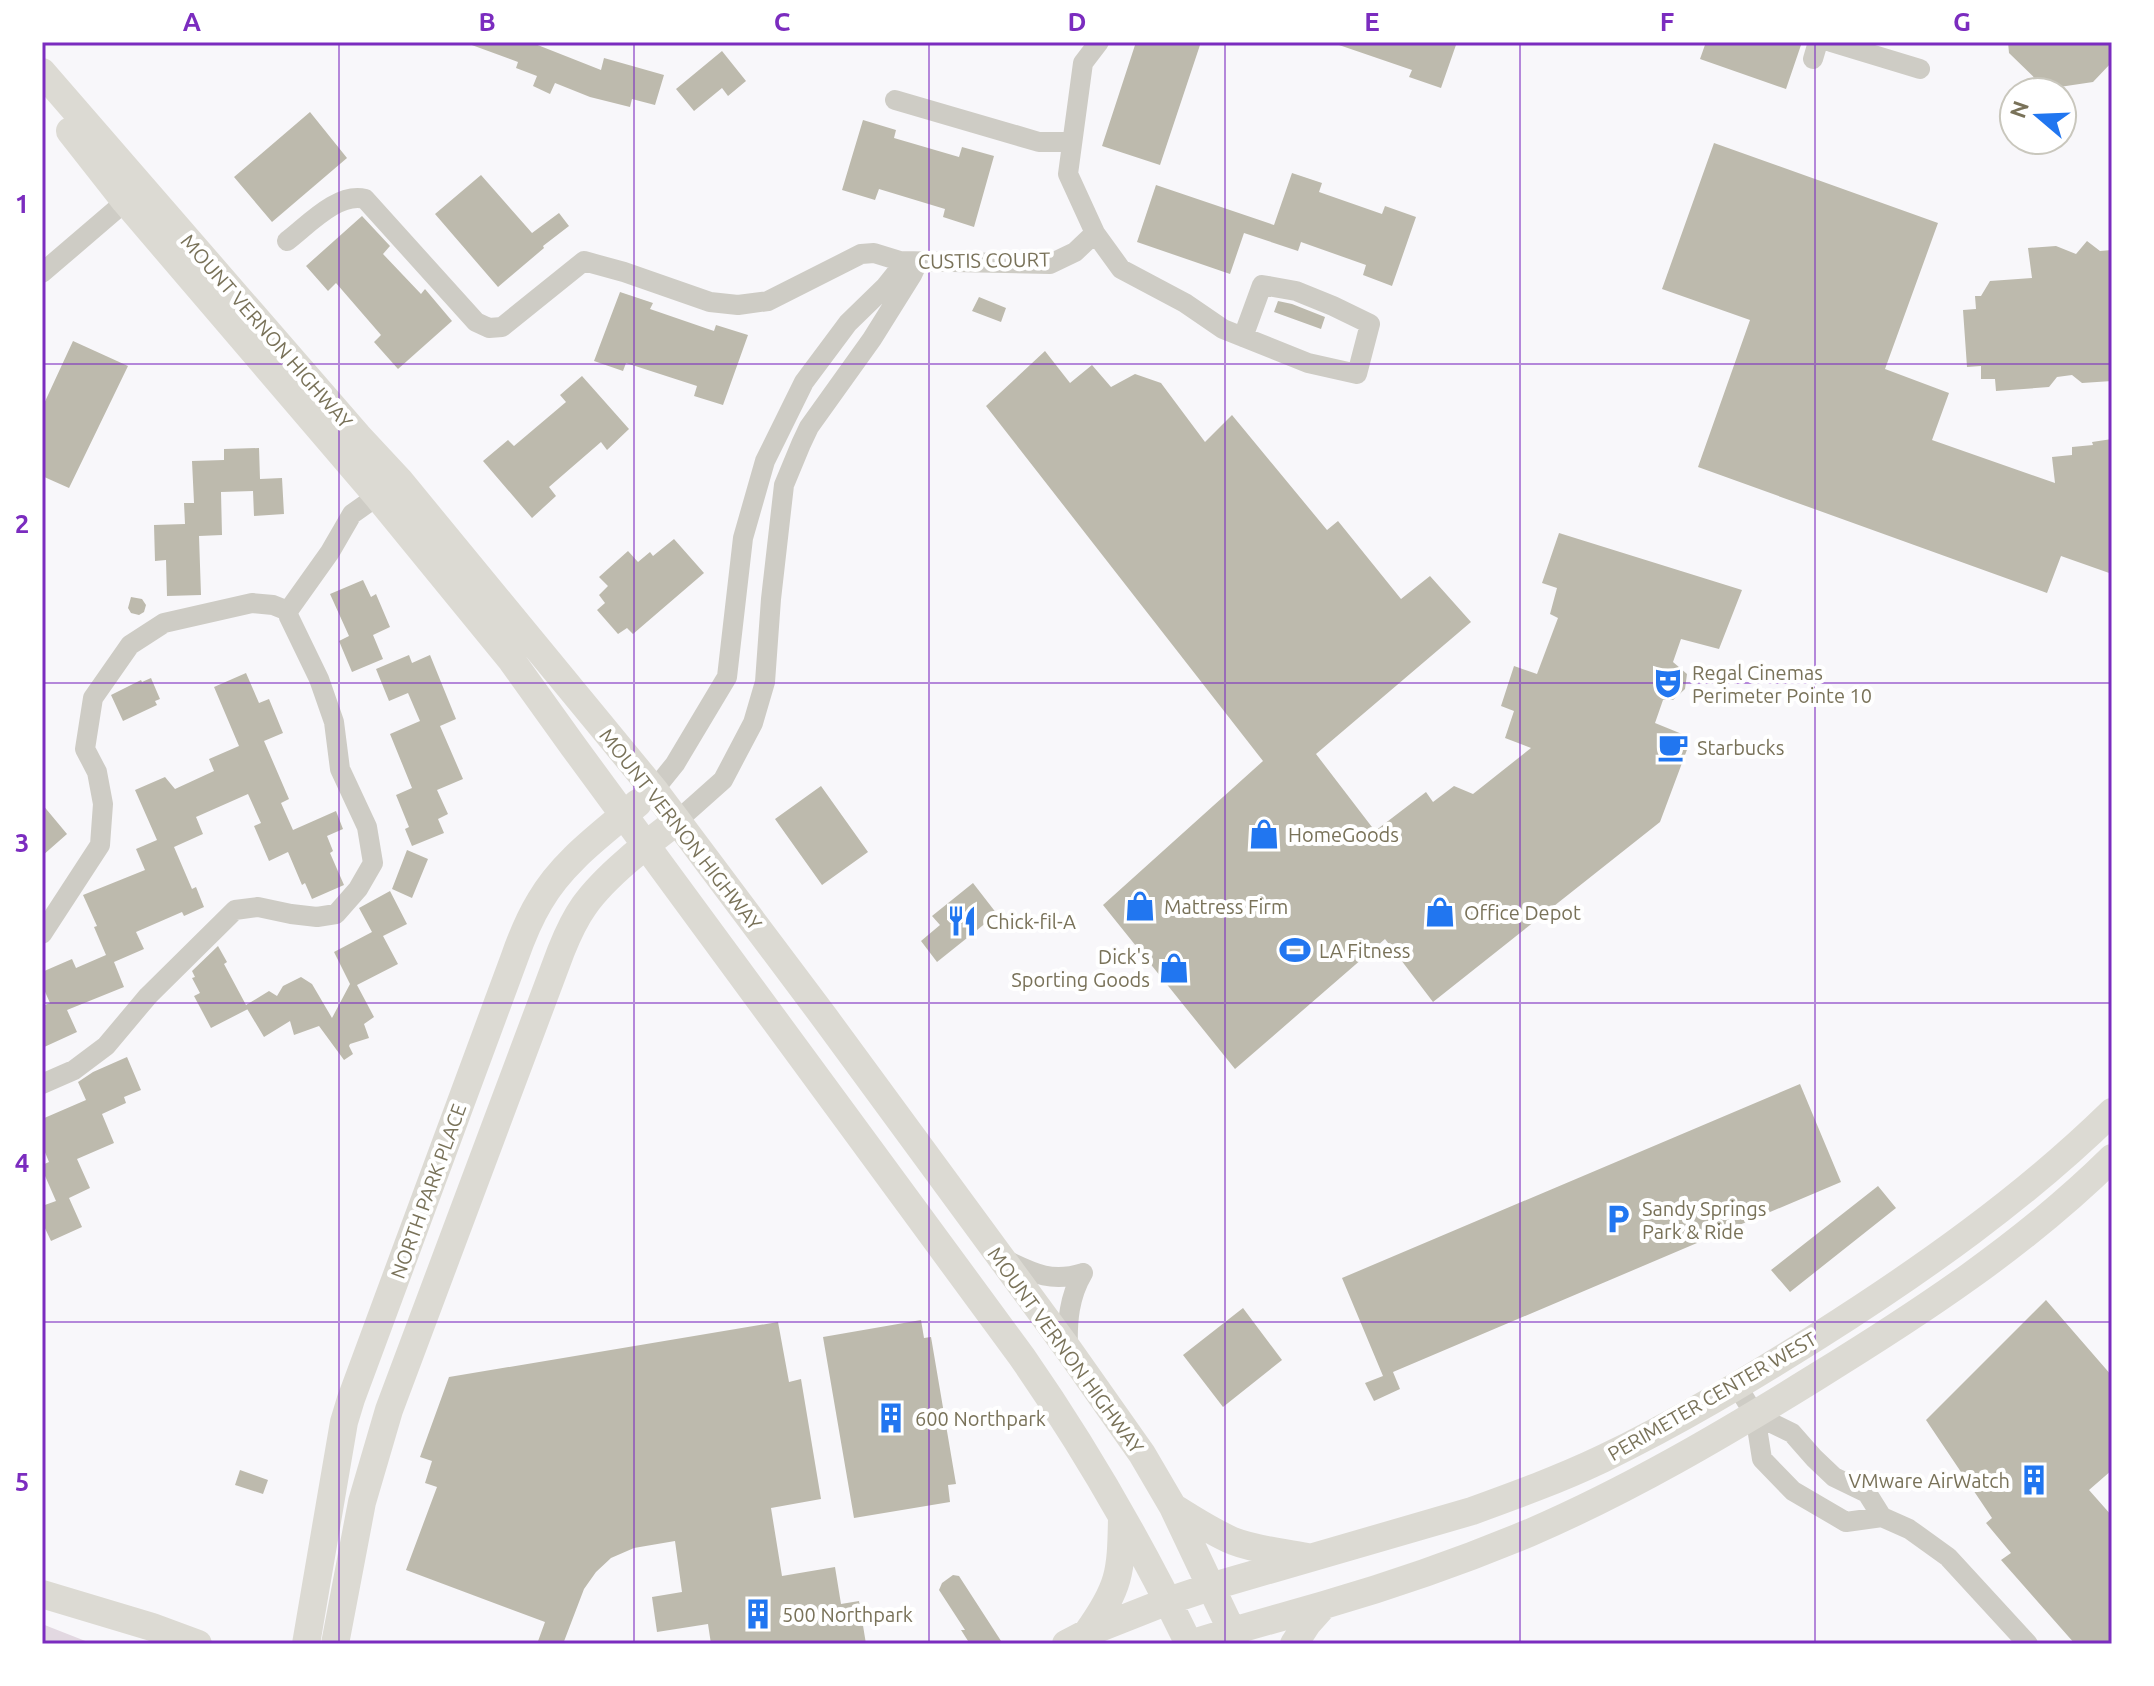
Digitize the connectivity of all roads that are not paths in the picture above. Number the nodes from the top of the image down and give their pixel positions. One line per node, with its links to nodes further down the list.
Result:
1 (1099, 42): 7 (street)
2 (1831, 42): 3 (street)
3 (1920, 69)
4 (42, 72): 8 (street, MOUNT VERNON HIGHWAY)
5 (42, 96): 8 (street, MOUNT VERNON HIGHWAY)
6 (895, 100): 7 (street)
7 (1071, 142): 9 (street)
8 (133, 194): 12 (street); 14 (street, MOUNT VERNON HIGHWAY)
9 (1095, 233): 11 (street, CUSTIS COURT); 13 (street)
10 (287, 241): 11 (street, CUSTIS COURT)
11 (909, 262): 16 (street); 18 (street)
12 (42, 273)
13 (1243, 337): 13 (street)
14 (388, 488): 15 (street); 16 (street, MOUNT VERNON HIGHWAY); 17 (street, MOUNT VERNON HIGHWAY)
15 (288, 611): 20 (street); 23 (street)
16 (654, 790): 17 (street, NORTH PARK PLACE); 18 (street, MOUNT VERNON HIGHWAY)
17 (624, 815): 19 (street, MOUNT VERNON HIGHWAY); 21 (street, NORTH PARK PLACE)
18 (677, 821): 19 (street, NORTH PARK PLACE); 26 (street, MOUNT VERNON HIGHWAY)
19 (646, 845): 22 (street, NORTH PARK PLACE); 31 (street, MOUNT VERNON HIGHWAY)
20 (42, 934)
21 (498, 1002): 22 (street); 41 (street, NORTH PARK PLACE)
22 (535, 1018): 42 (street, NORTH PARK PLACE)
23 (42, 1084)
24 (2112, 1112): 28 (street, PERIMETER CENTER WEST)
25 (2112, 1158): 29 (street, PERIMETER CENTER WEST)
26 (999, 1257): 27 (street, MOUNT VERNON HIGHWAY); 27 (street)
27 (1068, 1349): 30 (street, MOUNT VERNON HIGHWAY)
28 (1737, 1386): 29 (street); 33 (street, PERIMETER CENTER WEST)
29 (1755, 1415): 32 (street); 32 (street); 37 (street, PERIMETER CENTER WEST)
30 (1173, 1507): 33 (street); 34 (street, MOUNT VERNON HIGHWAY)
31 (1122, 1513): 36 (street, MOUNT VERNON HIGHWAY); 39 (street)
32 (1882, 1517): 45 (street)
33 (1315, 1558): 34 (street, PERIMETER CENTER WEST)
34 (1210, 1587): 36 (street, PERIMETER CENTER WEST); 38 (street, MOUNT VERNON HIGHWAY)
35 (42, 1594): 40 (street)
36 (1168, 1601): 39 (street, PERIMETER CENTER WEST); 43 (street, MOUNT VERNON HIGHWAY)
37 (1324, 1605): 38 (street, PERIMETER CENTER WEST); 44 (street)
38 (1235, 1637): 43 (street, PERIMETER CENTER WEST)
39 (1077, 1638)
40 (198, 1644)
41 (306, 1644)
42 (335, 1644)
43 (1189, 1644)
44 (1294, 1644)
45 (2028, 1644)

